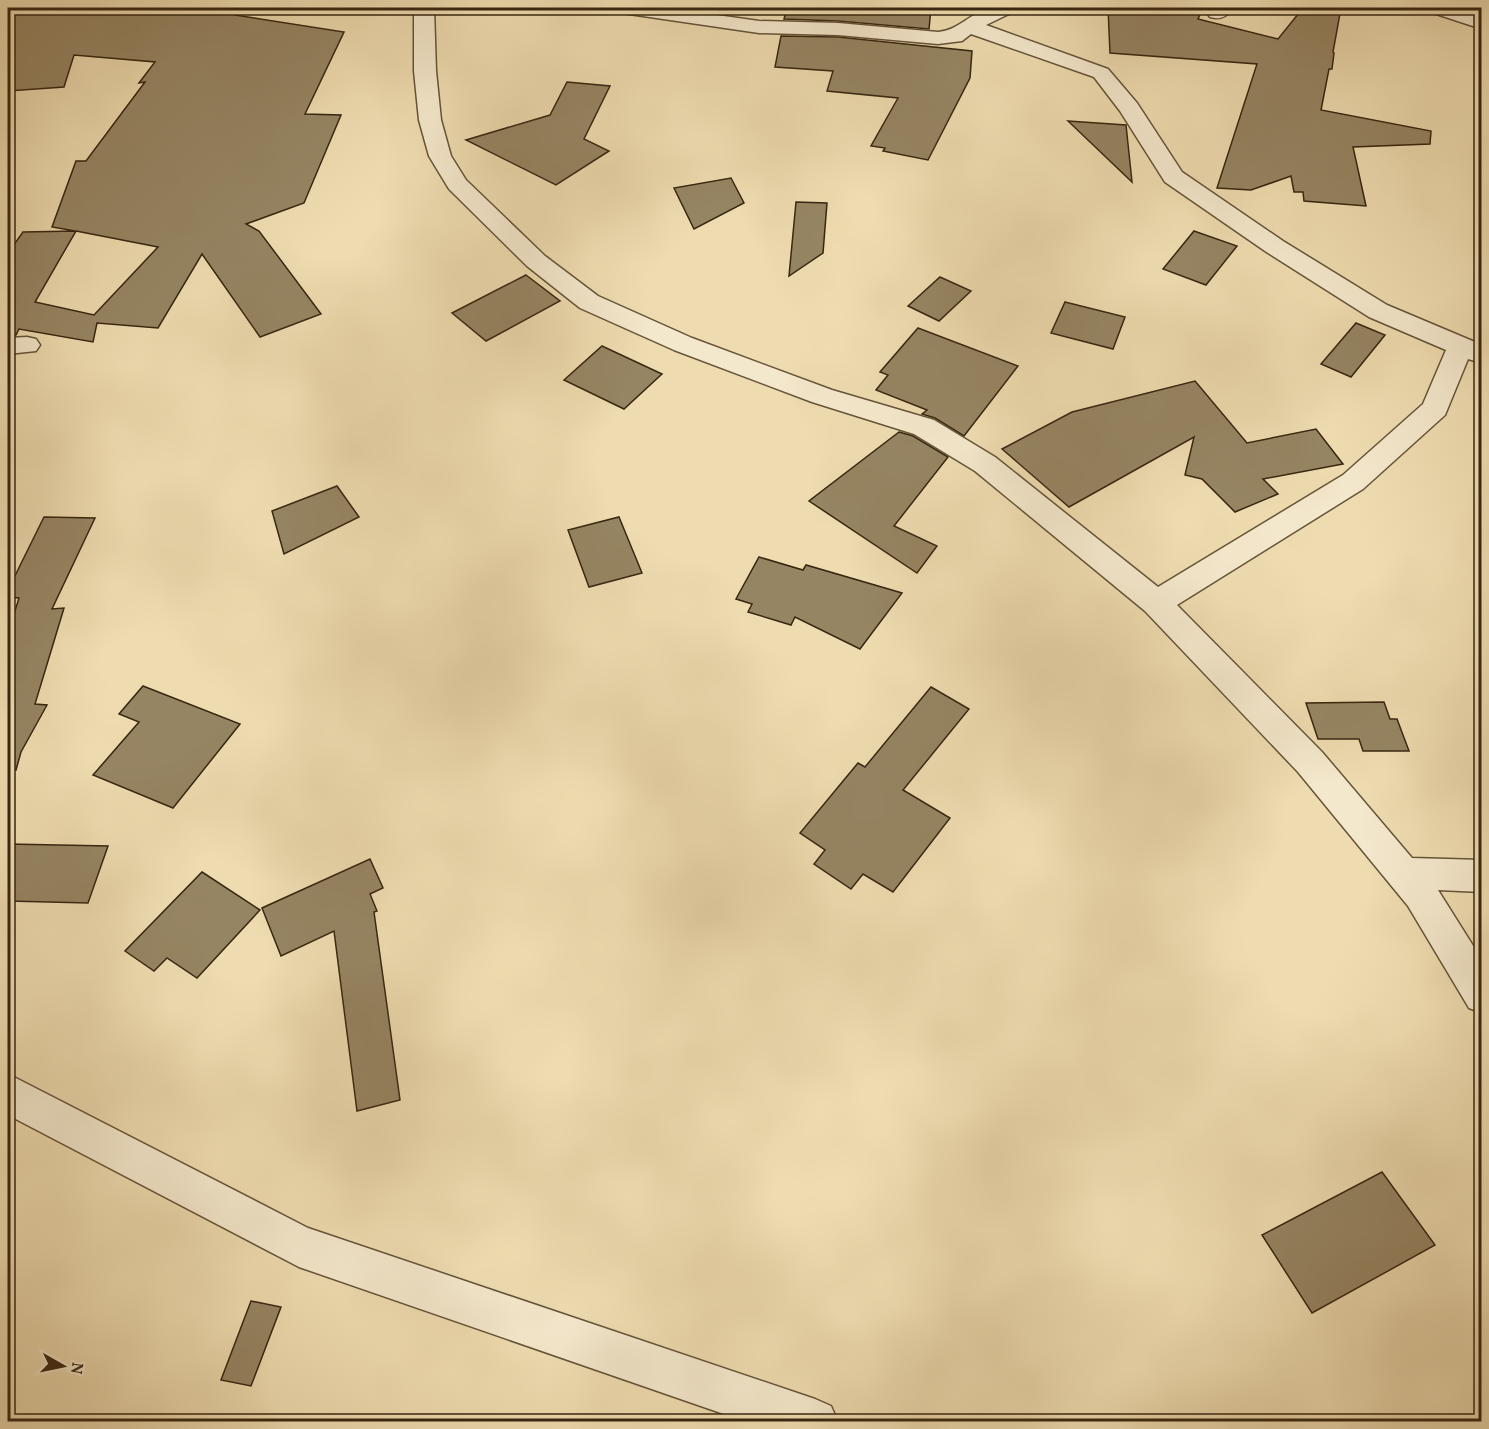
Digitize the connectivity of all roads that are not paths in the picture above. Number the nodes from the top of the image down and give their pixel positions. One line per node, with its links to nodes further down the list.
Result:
1 (424, 8): 8 (street)
2 (629, 8): 6 (street)
3 (1006, 8): 6 (street)
4 (1437, 8): 5 (street)
5 (1482, 23)
6 (968, 26): 7 (street)
7 (1471, 351): 8 (street)
8 (1156, 603): 9 (street)
9 (1402, 873): 10 (street); 11 (street)
10 (1482, 876)
11 (1482, 995)
12 (8, 1094): 13 (street)
13 (815, 1422)

